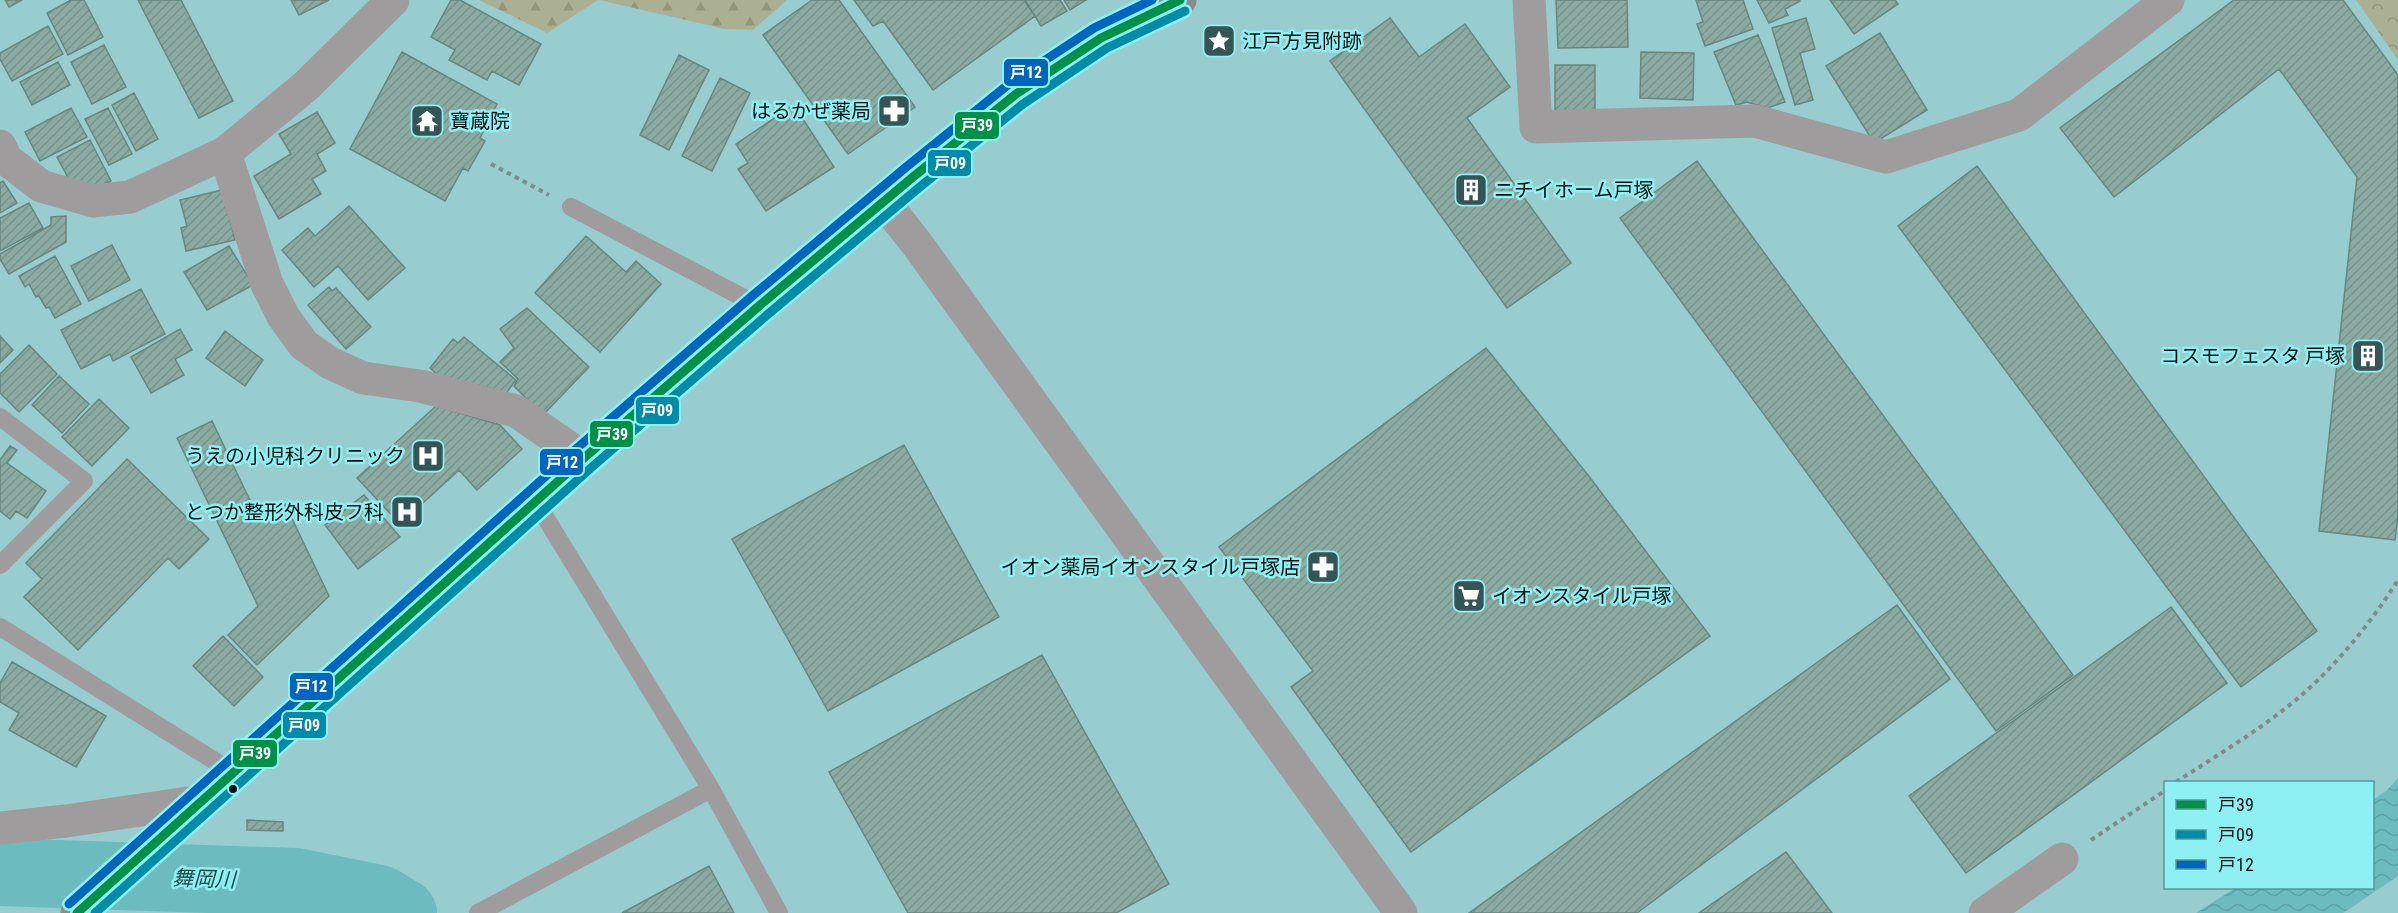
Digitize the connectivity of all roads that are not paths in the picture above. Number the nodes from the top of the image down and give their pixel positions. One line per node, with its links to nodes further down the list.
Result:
1 (393, 0): 6 (street)
2 (1180, 0): 7 (highway)
3 (1529, 0): 4 (street)
4 (2168, 0)
5 (0, 146): 6 (street)
6 (225, 153): 11 (street)
7 (884, 202): 9 (highway); 23 (street)
8 (571, 207): 9 (lane)
9 (759, 306): 11 (highway)
10 (0, 417): 13 (lane)
11 (584, 458): 12 (highway)
12 (536, 502): 15 (highway); 16 (lane)
13 (0, 565)
14 (0, 627): 15 (lane)
15 (234, 773): 17 (highway)
16 (711, 789): 21 (lane); 22 (lane)
17 (202, 801): 18 (street); 20 (highway)
18 (0, 828)
19 (2062, 859): 24 (street)
20 (77, 913)
21 (478, 913)
22 (779, 913)
23 (1401, 913)
24 (1985, 913)

